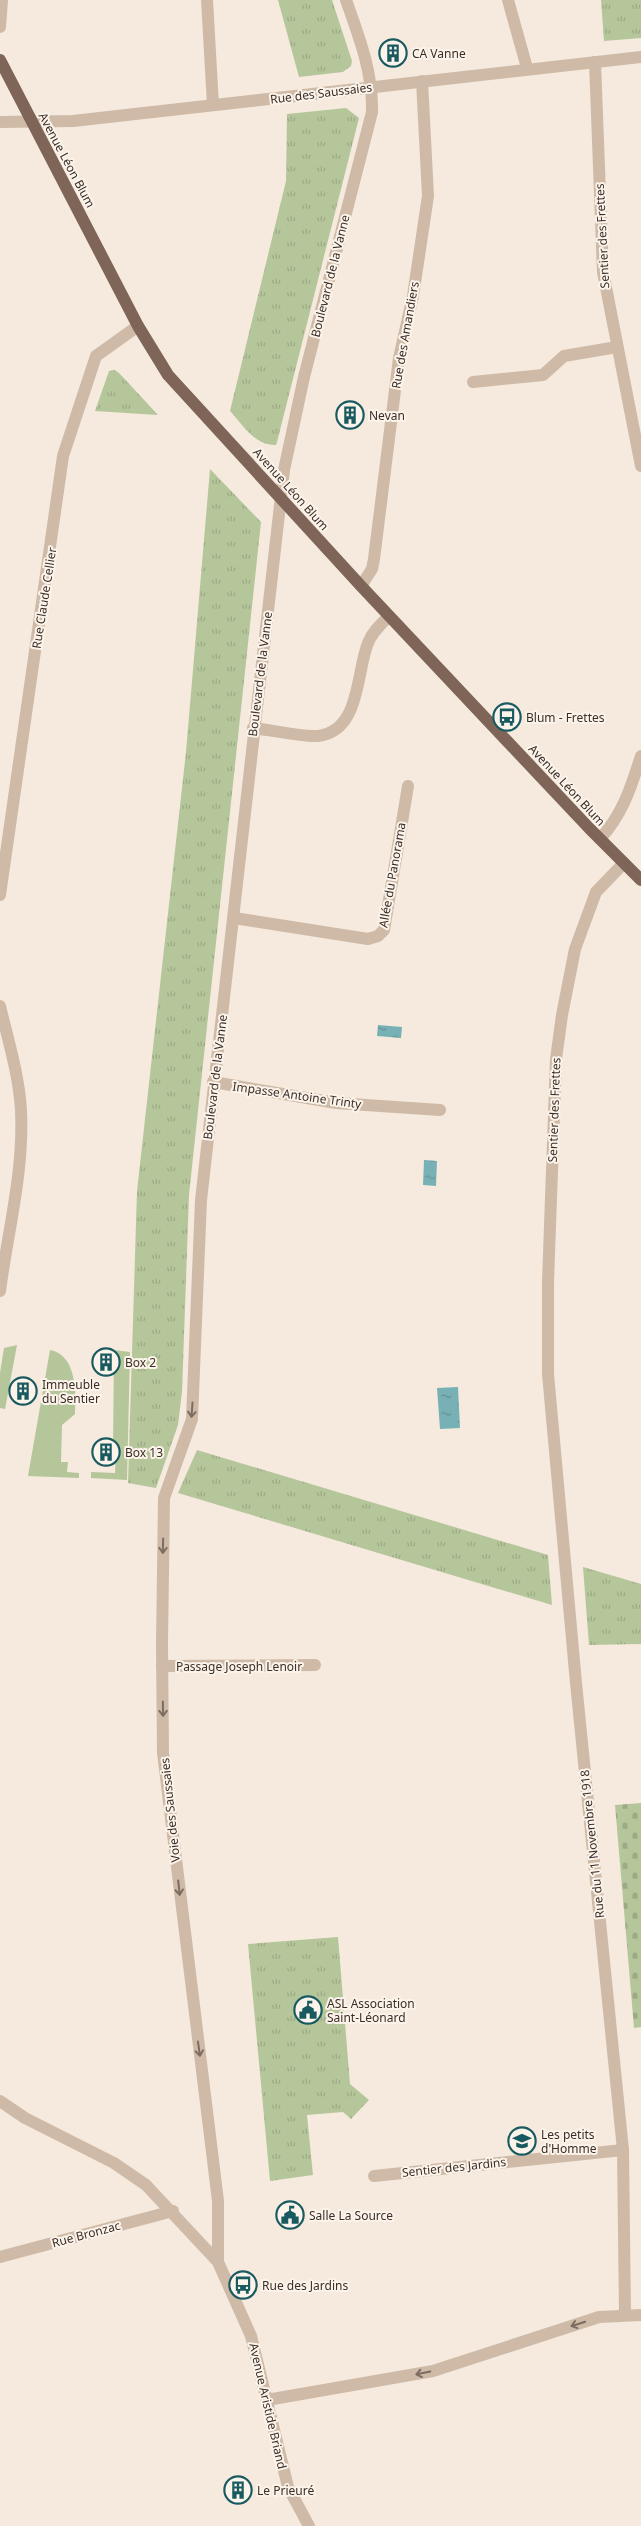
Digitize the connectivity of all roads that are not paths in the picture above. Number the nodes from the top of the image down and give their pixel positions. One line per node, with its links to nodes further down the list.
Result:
1 (2, 0): 5 (street)
2 (207, 0): 12 (street)
3 (346, 0): 11 (street, Boulevard de la Vanne)
4 (508, 0): 9 (street)
5 (0, 27)
6 (641, 57): 8 (street, Rue des Saussaies)
7 (0, 60): 14 (main road, Avenue Léon Blum)
8 (595, 62): 9 (street, Rue des Saussaies); 16 (street, Sentier des Frettes)
9 (527, 68): 10 (street, Rue des Saussaies)
10 (422, 81): 11 (street, Rue des Saussaies); 20 (street, Rue des Amandiers)
11 (372, 87): 12 (street, Rue des Saussaies); 19 (street, Boulevard de la Vanne)
12 (213, 106): 14 (street, Rue des Saussaies)
13 (0, 122): 14 (street, Rue des Saussaies)
14 (32, 122): 15 (main road, Avenue Léon Blum)
15 (138, 326): 19 (main road, Avenue Léon Blum); 29 (street, Rue Claude Cellier)
16 (616, 347): 17 (street); 18 (street, Sentier des Frettes)
17 (473, 382)
18 (641, 466)
19 (280, 498): 20 (main road, Avenue Léon Blum); 22 (street, Boulevard de la Vanne)
20 (361, 586): 21 (main road, Avenue Léon Blum)
21 (389, 616): 22 (street); 26 (main road, Avenue Léon Blum)
22 (253, 728): 30 (street, Boulevard de la Vanne)
23 (641, 756): 24 (street)
24 (637, 781): 26 (street)
25 (408, 786): 30 (street, Allée du Panorama)
26 (600, 839): 27 (main road, Avenue Léon Blum)
27 (624, 863): 28 (main road, Avenue Léon Blum); 36 (street, Sentier des Frettes)
28 (641, 880)
29 (0, 896)
30 (234, 918): 32 (street, Boulevard de la Vanne)
31 (0, 1006): 34 (street)
32 (213, 1082): 33 (street, Impasse Antoine Trinty); 35 (street, Boulevard de la Vanne)
33 (440, 1110)
34 (0, 1291)
35 (195, 1361): 38 (street, Voie des Saussaies, one-way to 38)
36 (548, 1374): 40 (street, Rue du 11 Novembre 1918)
37 (315, 1665): 38 (street, Passage Joseph Lenoir)
38 (162, 1666): 44 (street, Voie des Saussaies, one-way to 44)
39 (0, 2101): 42 (street, Avenue Aristide Briand)
40 (623, 2150): 41 (street, Sentier des Jardins); 45 (street, Rue du 11 Novembre 1918)
41 (374, 2176)
42 (173, 2211): 43 (street, Rue Bronzac); 44 (street, Avenue Aristide Briand)
43 (0, 2257)
44 (218, 2262): 47 (street, Avenue Aristide Briand)
45 (625, 2314): 46 (street); 47 (street, one-way to 47)
46 (641, 2315)
47 (267, 2400): 48 (street, Avenue Aristide Briand)
48 (309, 2526)

